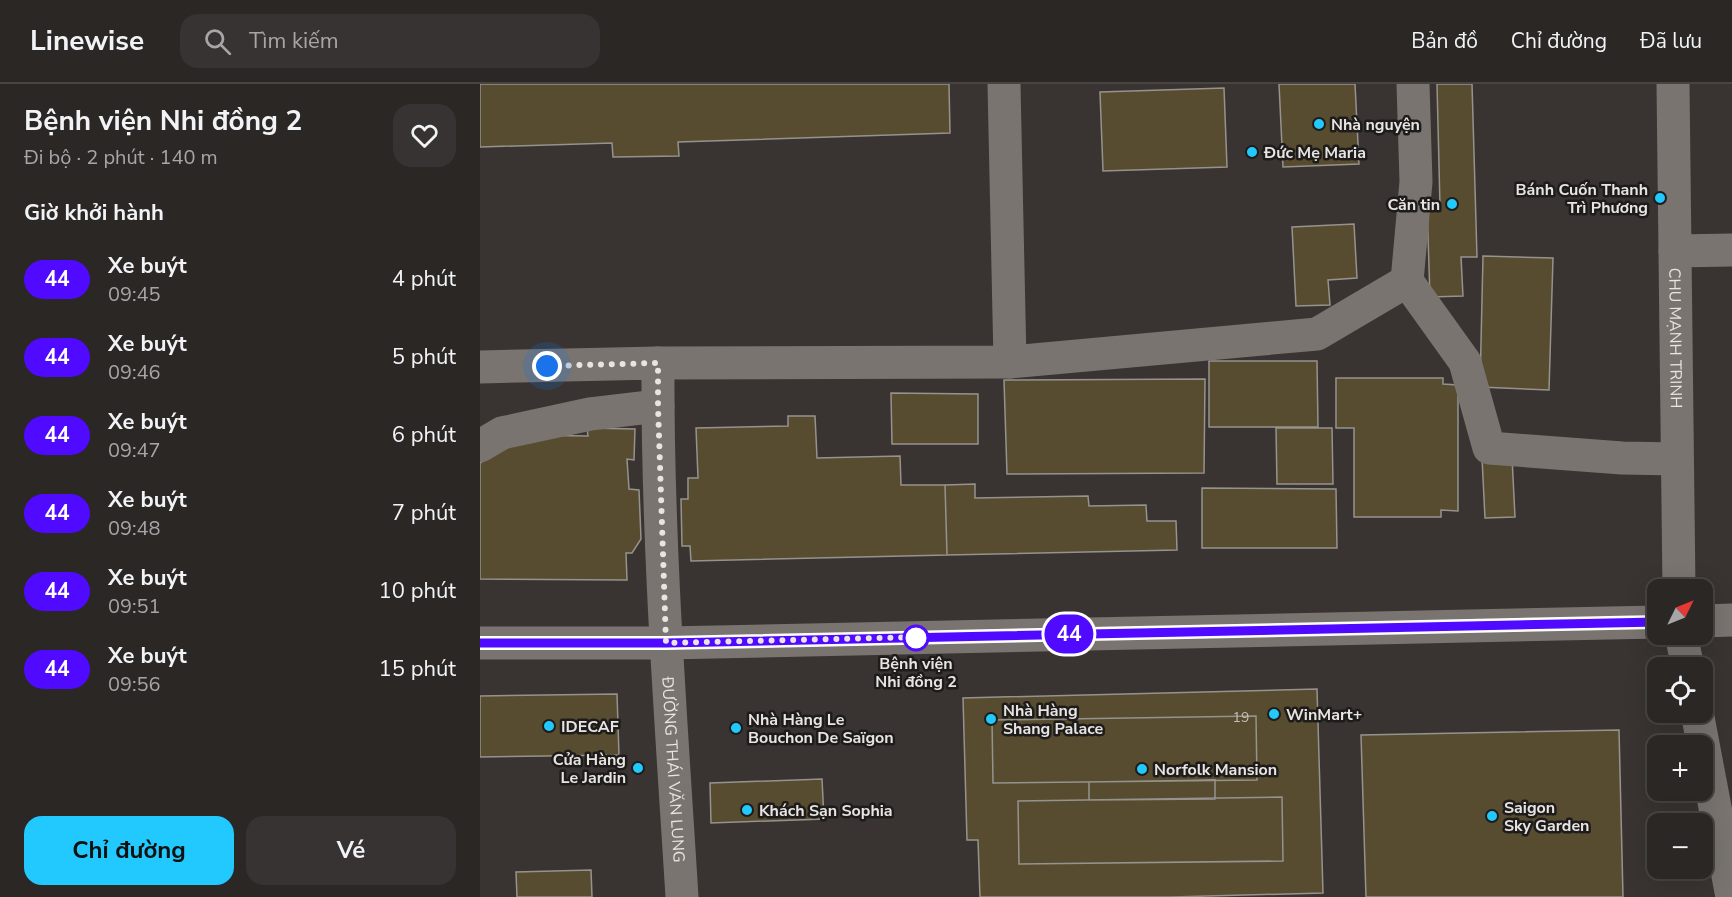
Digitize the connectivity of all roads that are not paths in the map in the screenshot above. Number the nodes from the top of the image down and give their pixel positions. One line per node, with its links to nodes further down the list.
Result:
1 (1004, 84): 7 (street)
2 (1413, 84): 6 (street)
3 (1673, 84): 5 (street, CHU MẠNH TRINH)
4 (1732, 250): 5 (street)
5 (1675, 251): 12 (street, CHU MẠNH TRINH)
6 (1407, 281): 7 (street); 12 (street)
7 (1010, 362): 8 (street)
8 (658, 363): 9 (street); 10 (street, ĐƯỜNG THÁI VĂN LUNG)
9 (480, 367)
10 (658, 406): 11 (street); 18 (street, ĐƯỜNG THÁI VĂN LUNG)
11 (480, 446)
12 (1677, 459): 13 (street, CHU MẠNH TRINH)
13 (1678, 579)
14 (1732, 620): 15 (street)
15 (1713, 621)
16 (1647, 622): 18 (street)
17 (480, 643): 18 (street)
18 (666, 643): 20 (street, ĐƯỜNG THÁI VĂN LUNG)
19 (1698, 723): 21 (street)
20 (682, 897)
21 (1732, 897)

